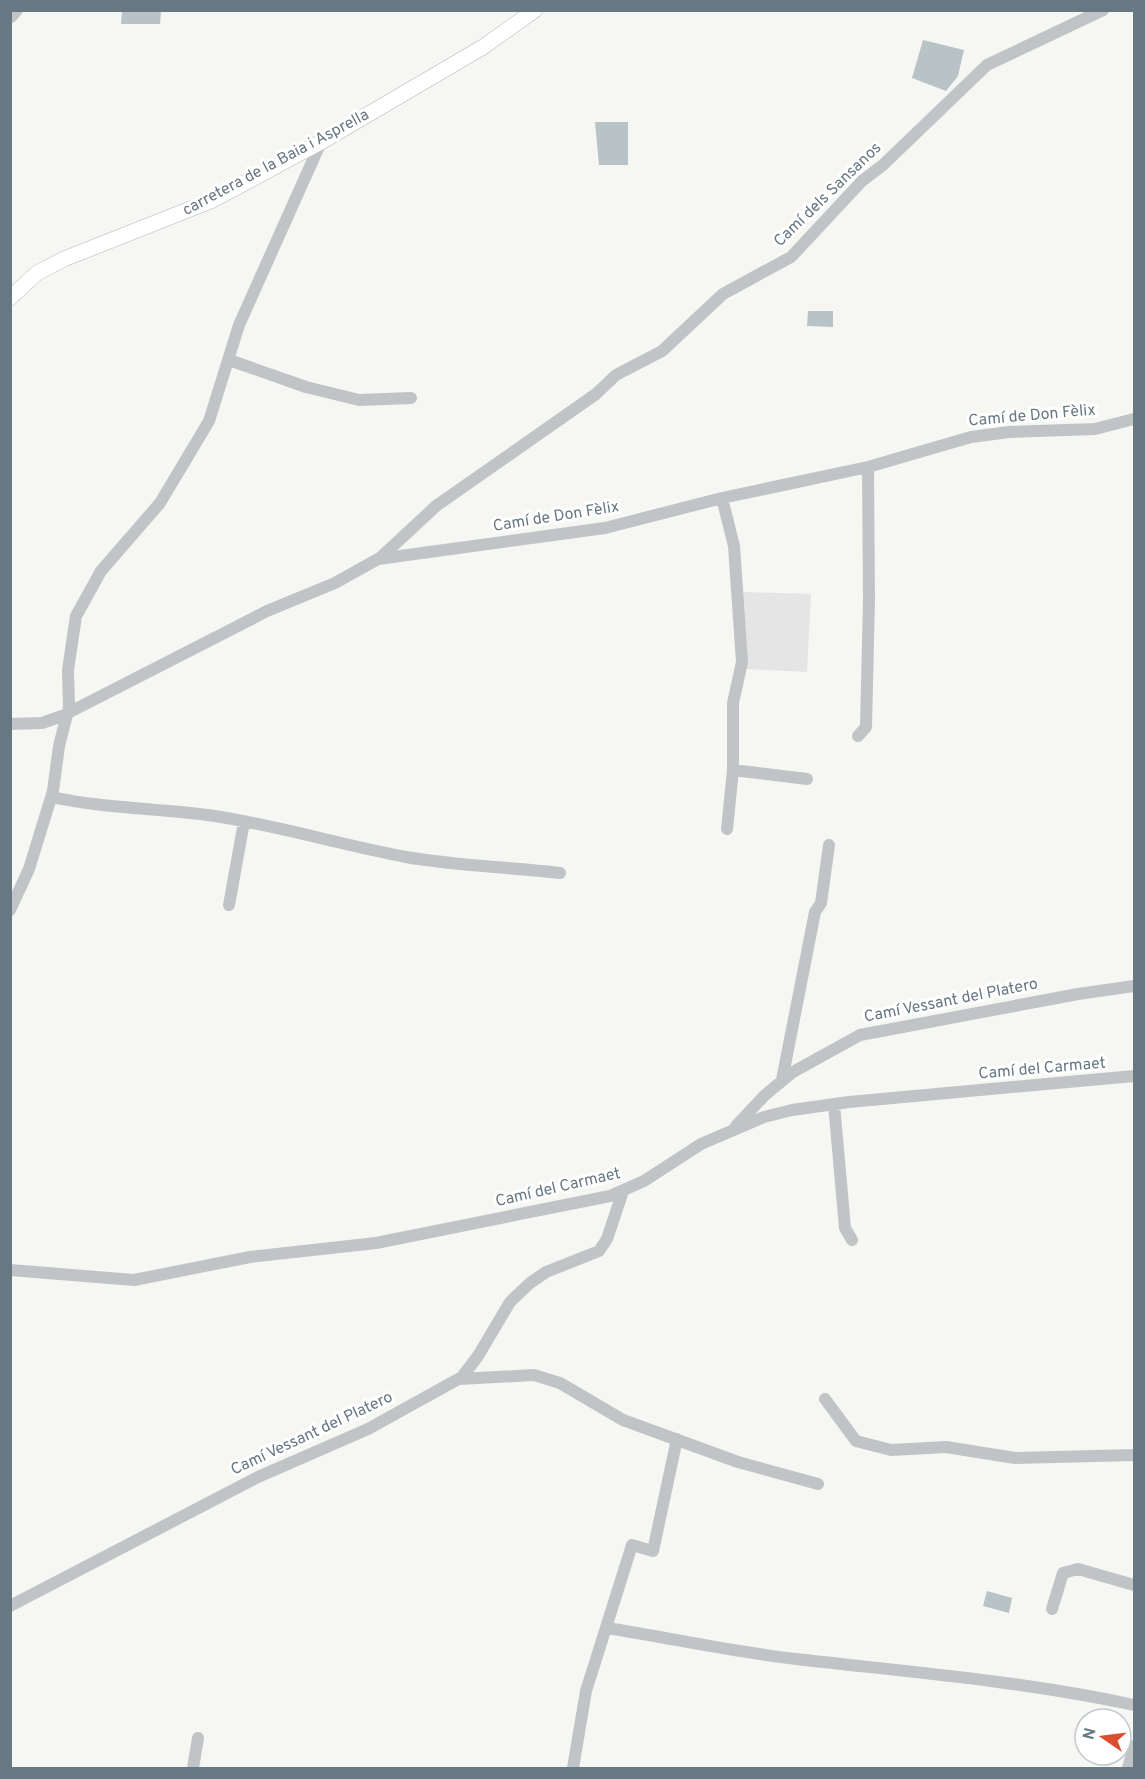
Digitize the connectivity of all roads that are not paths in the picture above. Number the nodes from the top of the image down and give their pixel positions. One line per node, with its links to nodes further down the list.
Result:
1 (17, 10): 4 (street)
2 (535, 10): 5 (main road, carretera de la Baia i Asprella)
3 (1103, 10): 12 (street, Camí dels Sansanos)
4 (10, 17)
5 (321, 142): 6 (main road, carretera de la Baia i Asprella); 7 (street)
6 (10, 298)
7 (229, 360): 8 (street); 13 (street)
8 (411, 398)
9 (1134, 418): 10 (street, Camí de Don Fèlix)
10 (868, 467): 11 (street, Camí de Don Fèlix); 15 (street)
11 (722, 498): 12 (street, Camí de Don Fèlix); 16 (street)
12 (378, 560): 13 (street, Camí de Don Fèlix)
13 (67, 713): 14 (street, Camí de Don Fèlix); 18 (street)
14 (10, 724)
15 (858, 736)
16 (733, 770): 17 (street); 20 (street)
17 (807, 779)
18 (52, 797): 19 (street); 24 (street)
19 (244, 822): 22 (street); 23 (street)
20 (727, 829)
21 (829, 845): 27 (street)
22 (560, 873)
23 (229, 905)
24 (10, 910)
25 (1134, 986): 27 (street, Camí Vessant del Platero)
26 (1134, 1077): 28 (street, Camí del Carmaet)
27 (782, 1080): 29 (street, Camí Vessant del Platero)
28 (834, 1104): 29 (street, Camí del Carmaet); 31 (street)
29 (733, 1129): 30 (street, Camí del Carmaet)
30 (623, 1191): 32 (street, Camí del Carmaet); 33 (street, Camí Vessant del Platero)
31 (852, 1240)
32 (10, 1269)
33 (459, 1379): 35 (street); 39 (street, Camí Vessant del Platero)
34 (825, 1399): 36 (street)
35 (677, 1439): 37 (street); 41 (street)
36 (1134, 1455)
37 (818, 1484)
38 (1134, 1585): 40 (street)
39 (10, 1606)
40 (1052, 1609)
41 (608, 1628): 42 (street); 46 (street)
42 (1134, 1705)
43 (198, 1738): 45 (street)
44 (1134, 1746): 47 (street)
45 (193, 1768)
46 (573, 1768)
47 (1128, 1768)

